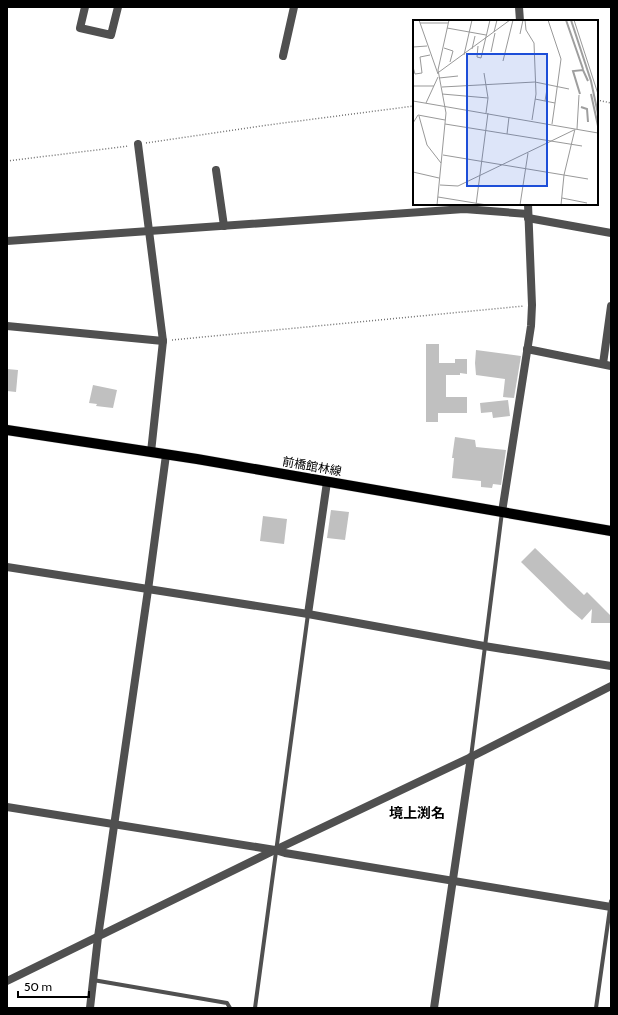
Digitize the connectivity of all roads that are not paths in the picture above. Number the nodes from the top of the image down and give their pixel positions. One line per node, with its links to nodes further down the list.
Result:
1 (85, 7): 2 (street)
2 (118, 7)
3 (294, 7): 6 (street)
4 (519, 7): 5 (street)
5 (520, 20)
6 (283, 56)
7 (138, 144): 12 (street)
8 (216, 170): 11 (street)
9 (528, 205): 10 (street)
10 (528, 216): 11 (street); 13 (street); 18 (street)
11 (224, 226): 12 (street)
12 (148, 232): 14 (street); 17 (street)
13 (611, 233)
14 (7, 241)
15 (611, 306): 19 (street)
16 (7, 326): 17 (street)
17 (163, 341): 21 (street)
18 (527, 349): 19 (street); 24 (street)
19 (607, 365)
20 (7, 431): 21 (main road, 前橋館林線)
21 (151, 452): 22 (main road, 前橋館林線)
22 (166, 455): 23 (main road, 前橋館林線); 27 (street)
23 (327, 482): 24 (main road, 前橋館林線); 28 (street)
24 (502, 512): 25 (main road, 前橋館林線); 29 (lane)
25 (611, 531)
26 (7, 567): 27 (street)
27 (148, 590): 28 (street); 34 (street)
28 (308, 614): 29 (street); 35 (lane)
29 (484, 646): 30 (street); 32 (lane)
30 (611, 666)
31 (611, 686): 32 (street)
32 (471, 757): 35 (street); 36 (street)
33 (7, 807): 34 (street)
34 (115, 825): 35 (street); 38 (street)
35 (275, 850): 36 (street); 38 (street); 43 (lane)
36 (453, 880): 37 (street); 44 (street)
37 (611, 905): 45 (lane)
38 (98, 937): 39 (street); 40 (street)
39 (93, 980): 41 (street); 42 (lane)
40 (7, 981)
41 (90, 1008)
42 (230, 1008)
43 (254, 1008)
44 (434, 1008)
45 (596, 1008)

